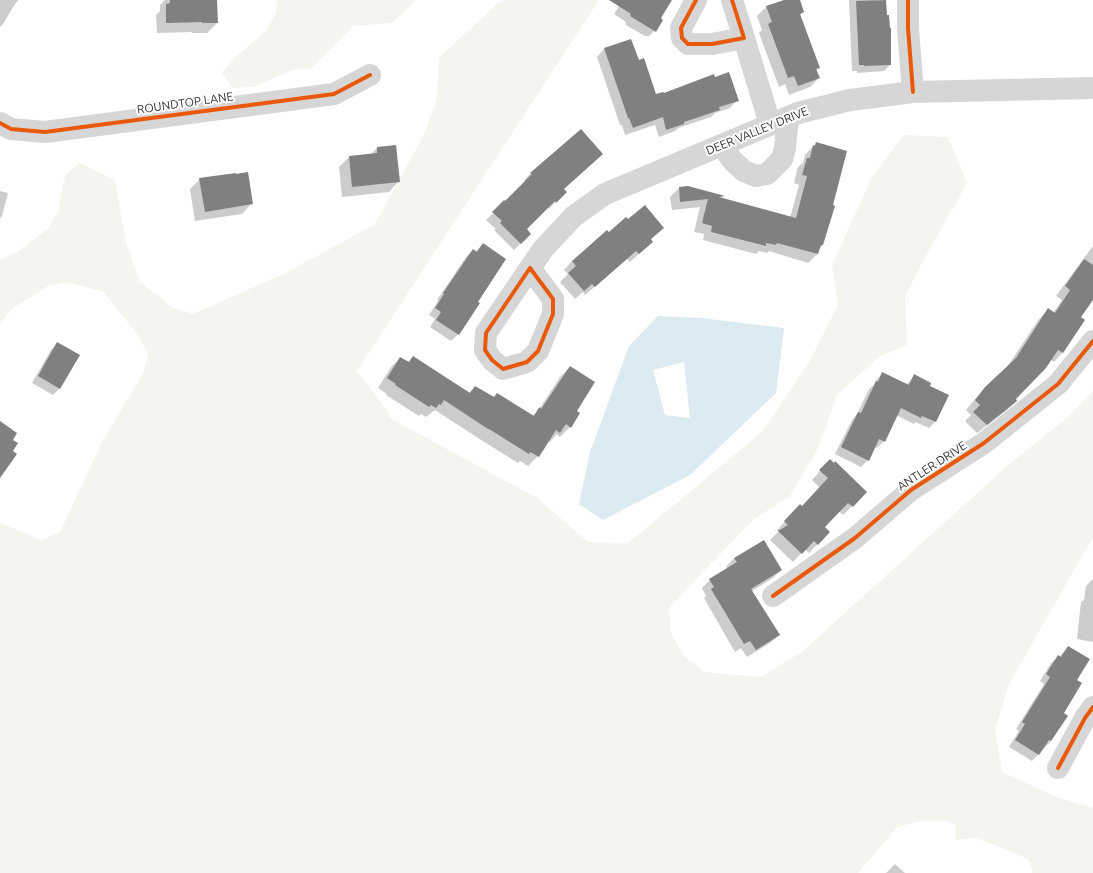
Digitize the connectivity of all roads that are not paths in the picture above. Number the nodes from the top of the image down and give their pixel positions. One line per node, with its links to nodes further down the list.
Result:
1 (696, 0): 4 (street)
2 (732, 0): 4 (street)
3 (908, 0): 7 (street)
4 (744, 38): 8 (street)
5 (370, 75): 9 (street, ROUNDTOP LANE)
6 (1093, 88): 7 (street, DEER VALLEY DRIVE)
7 (913, 92): 8 (street, DEER VALLEY DRIVE)
8 (779, 120): 10 (street, DEER VALLEY DRIVE); 10 (street)
9 (0, 123)
10 (721, 145): 11 (street, DEER VALLEY DRIVE)
11 (530, 268)
12 (1093, 341): 13 (street, ANTLER DRIVE)
13 (773, 596)
14 (1093, 707): 15 (street)
15 (1058, 768)

